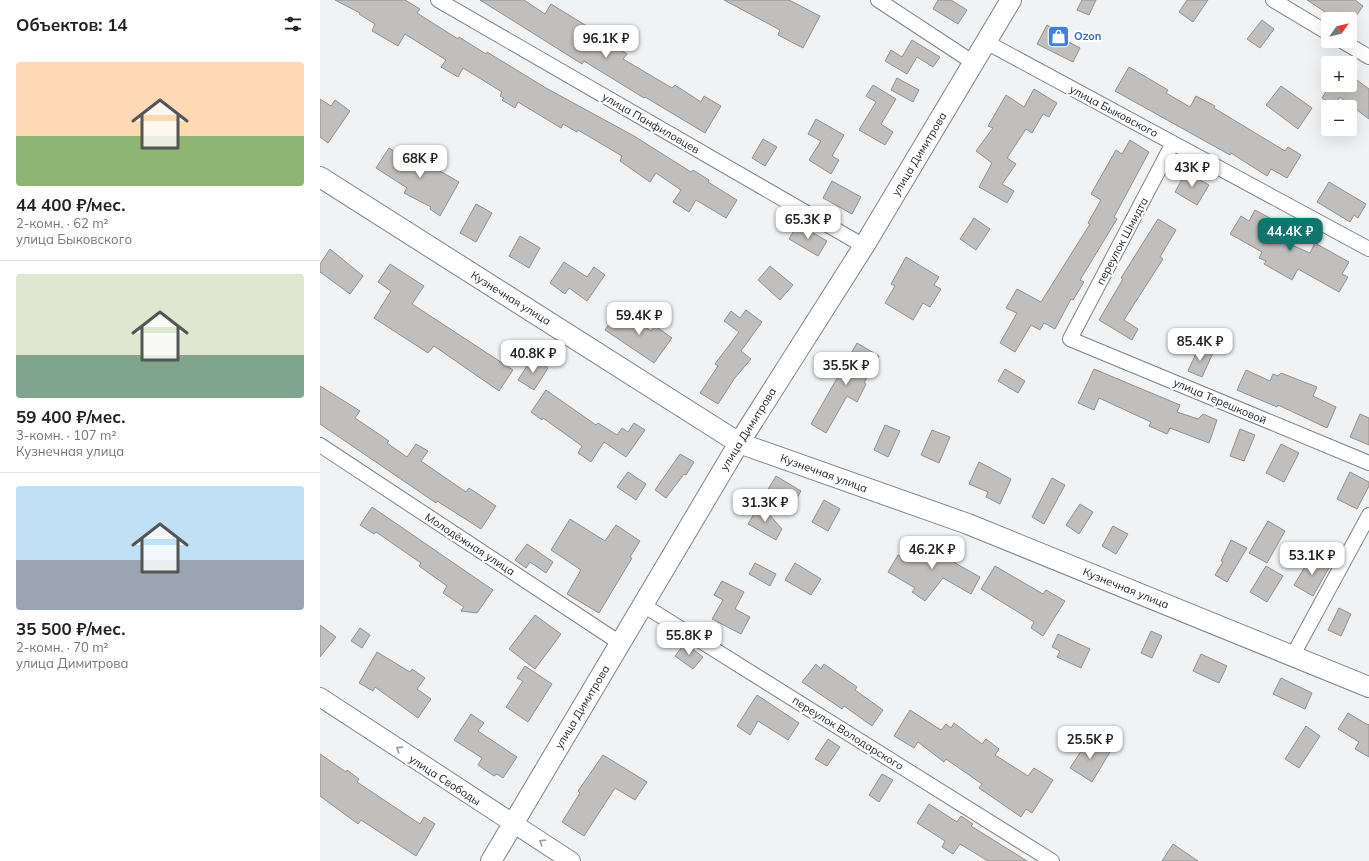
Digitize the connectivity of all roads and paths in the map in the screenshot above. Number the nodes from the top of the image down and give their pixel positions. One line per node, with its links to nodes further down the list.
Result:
1 (438, 0): 12 (street, улица Панфиловцев)
2 (878, 0): 9 (street)
3 (1011, 0): 6 (main road, улица Димитрова)
4 (1273, 0): 5 (street)
5 (1321, 28)
6 (986, 42): 9 (main road, улица Димитрова); 10 (street, улица Быковского)
7 (1354, 48): 8 (street)
8 (1369, 57)
9 (974, 63): 12 (main road, улица Димитрова)
10 (1173, 143): 13 (street, улица Быковского); 14 (street, переулок Шмидта)
11 (320, 177): 15 (main road, Кузнечная улица)
12 (864, 246): 15 (main road, улица Димитрова)
13 (1369, 249)
14 (1070, 338): 17 (street, улица Терешковой)
15 (739, 442): 19 (main road, улица Димитрова); 21 (main road, Кузнечная улица)
16 (320, 445): 20 (street, Молодёжная улица)
17 (1369, 463)
18 (1369, 515): 21 (street)
19 (643, 604): 20 (main road, улица Димитрова); 27 (street, переулок Володарского)
20 (620, 643): 24 (main road, улица Димитрова)
21 (1293, 655): 22 (main road, Кузнечная улица)
22 (1369, 687)
23 (320, 697): 24 (street, улица Свободы, one-way to 23)
24 (513, 824): 25 (main road, улица Димитрова); 26 (street, улица Свободы, one-way to 24)
25 (491, 861)
26 (571, 861)
27 (1052, 861)

